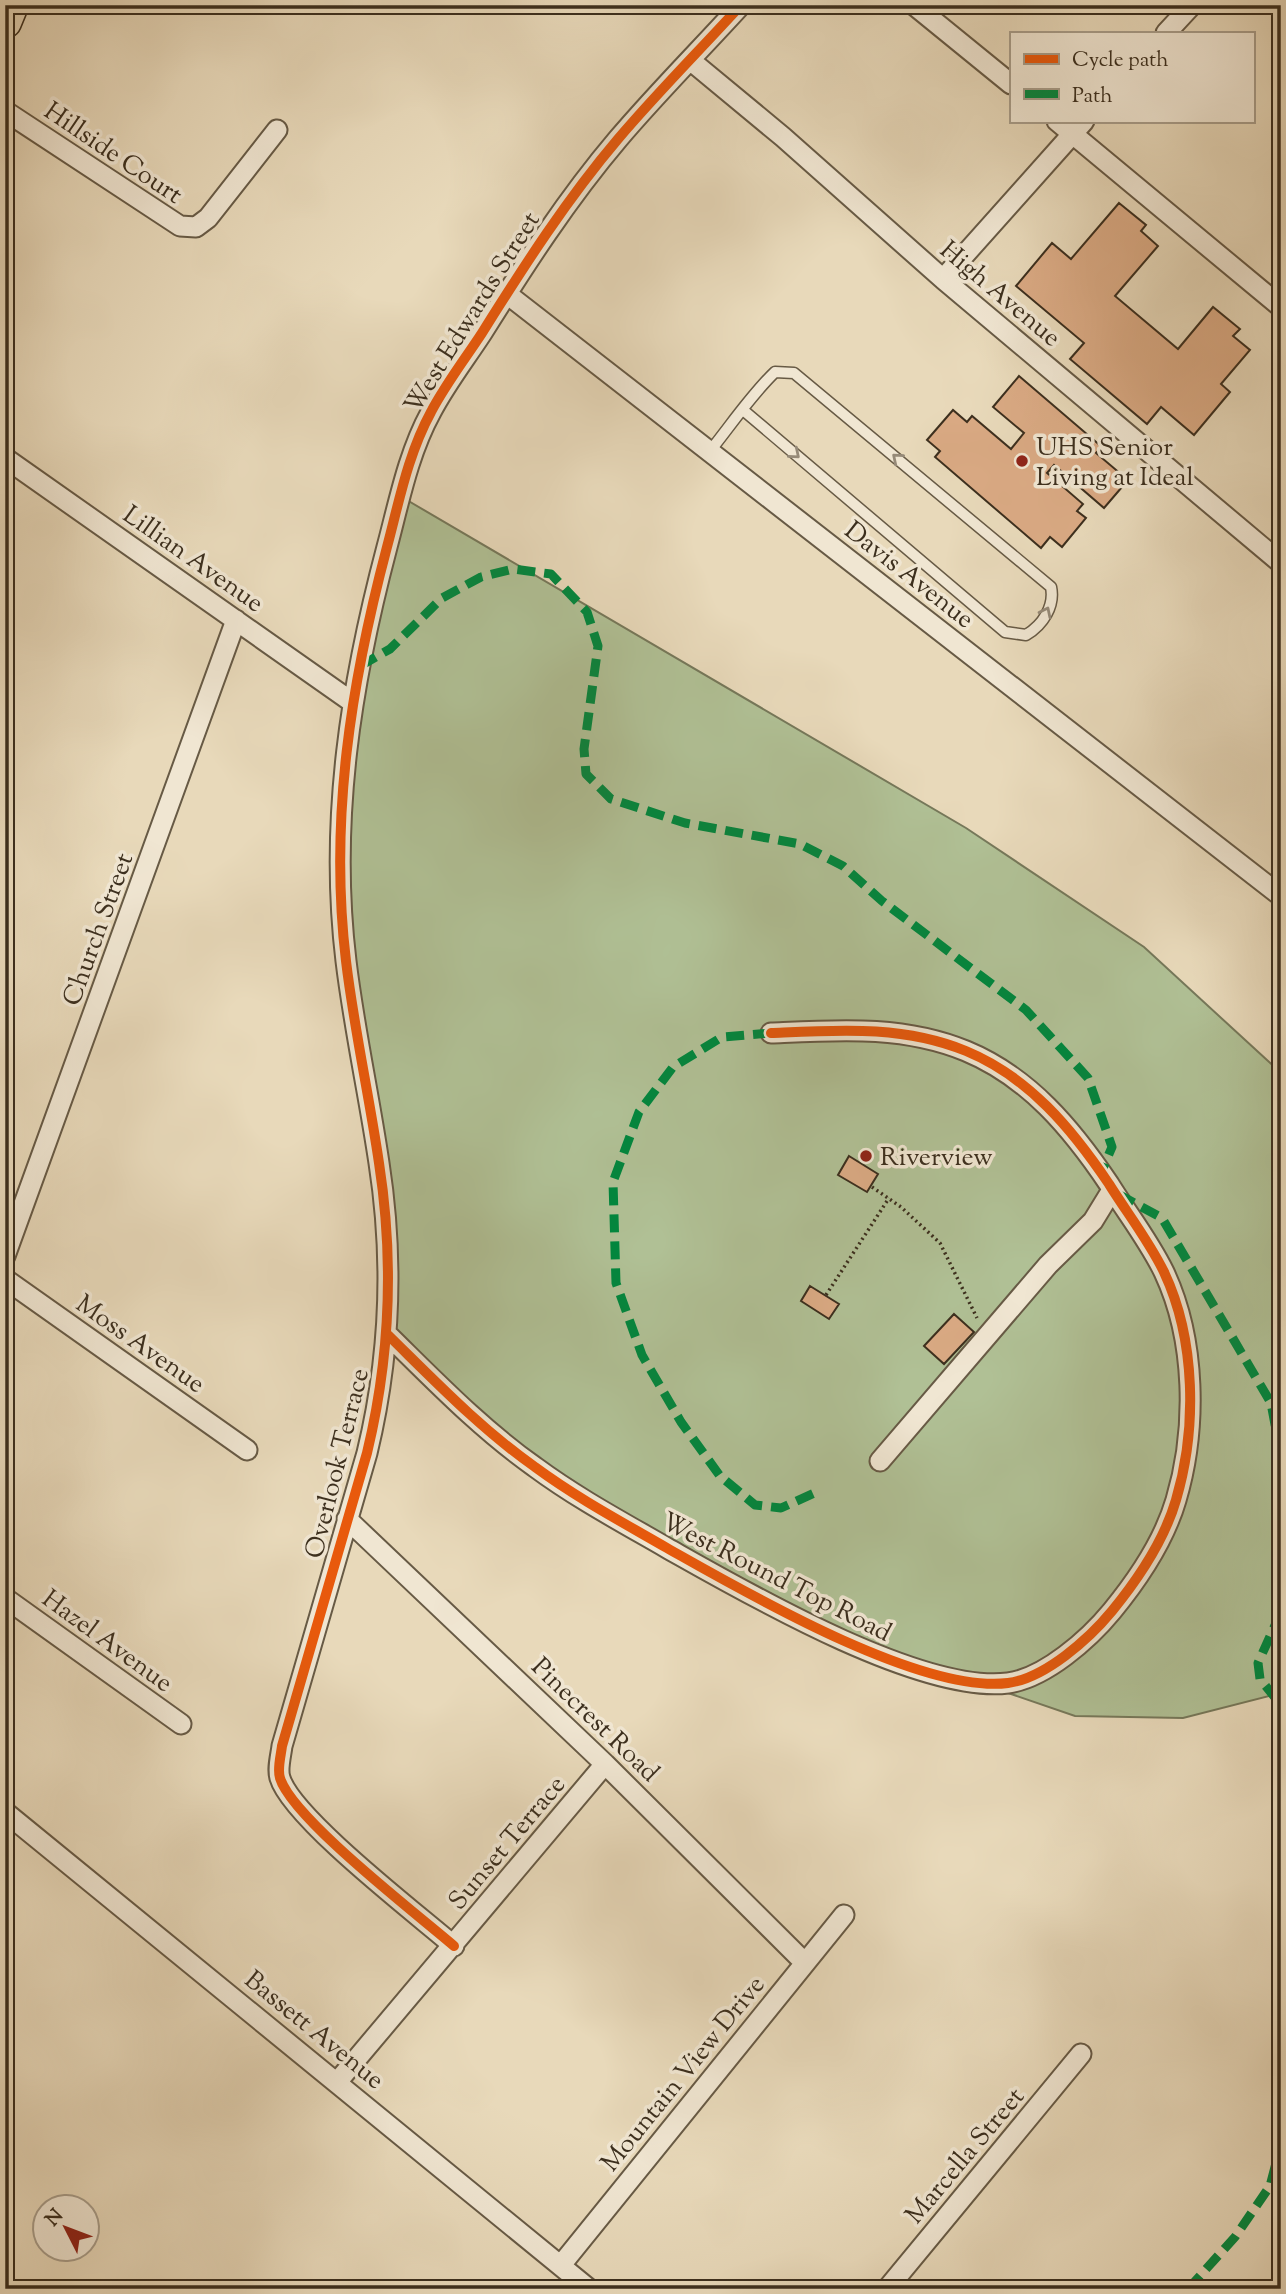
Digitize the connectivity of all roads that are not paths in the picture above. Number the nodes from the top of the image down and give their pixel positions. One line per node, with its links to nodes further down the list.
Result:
1 (12, 5): 5 (main road)
2 (741, 5): 7 (street, West Edwards Street)
3 (914, 5): 8 (street)
4 (1192, 5): 6 (street)
5 (5, 22)
6 (1167, 32)
7 (690, 60): 12 (street, High Avenue); 13 (street, West Edwards Street)
8 (1010, 83)
9 (5, 111): 11 (street, Hillside Court)
10 (1071, 125): 12 (street); 14 (street)
11 (277, 130)
12 (943, 279): 18 (street, High Avenue)
13 (506, 294): 16 (street, Davis Avenue); 20 (street, West Edwards Street)
14 (1281, 307)
15 (743, 410): 15 (lane, one-way to 15); 16 (lane)
16 (710, 451): 21 (street, Davis Avenue)
17 (5, 458): 19 (street, Lillian Avenue)
18 (1281, 563)
19 (236, 620): 20 (street, Lillian Avenue); 24 (street, Church Street)
20 (352, 702): 26 (street, Overlook Terrace)
21 (1281, 897)
22 (771, 1033): 23 (street, West Round Top Road)
23 (1112, 1190): 26 (street, West Round Top Road); 28 (street)
24 (5, 1256)
25 (5, 1279): 27 (street, Moss Avenue)
26 (388, 1335): 29 (street, Overlook Terrace)
27 (247, 1450)
28 (880, 1461)
29 (347, 1519): 32 (street, Pinecrest Road); 35 (street, Overlook Terrace)
30 (5, 1598): 31 (street, Hazel Avenue)
31 (181, 1724)
32 (605, 1763): 35 (street, Sunset Terrace); 36 (street, Pinecrest Road)
33 (5, 1812): 38 (street, Bassett Avenue)
34 (844, 1915): 36 (street, Mountain View Drive)
35 (454, 1946): 38 (street, Sunset Terrace)
36 (804, 1962): 39 (street, Mountain View Drive)
37 (1081, 2054): 41 (street, Marcella Street)
38 (338, 2081): 39 (street, Bassett Avenue)
39 (561, 2265): 40 (street, Bassett Avenue)
40 (589, 2289)
41 (887, 2289)

